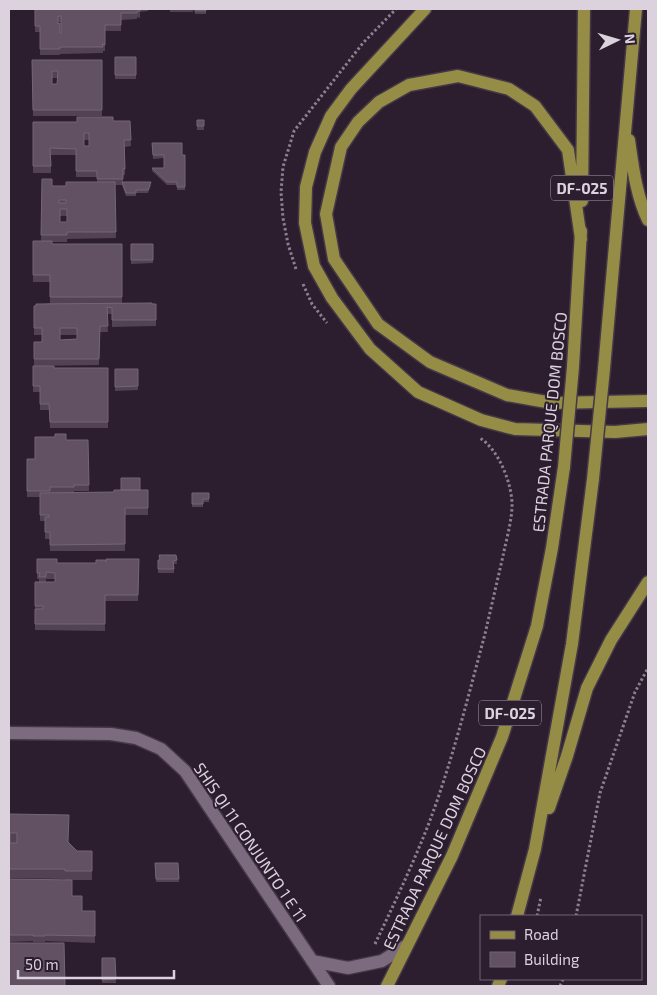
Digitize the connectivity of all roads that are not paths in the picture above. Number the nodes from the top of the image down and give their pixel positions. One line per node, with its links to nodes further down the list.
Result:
1 (425, 9): 8 (main road)
2 (584, 9): 6 (main road, ESTRADA PARQUE DOM BOSCO / DF-025)
3 (636, 9): 4 (main road, DF-025)
4 (626, 113): 5 (main road); 11 (main road, DF-025, bridge)
5 (648, 220)
6 (581, 239): 7 (main road); 13 (main road, ESTRADA PARQUE DOM BOSCO / DF-025, bridge)
7 (648, 401)
8 (648, 428)
9 (648, 582): 11 (main road)
10 (9, 732): 14 (street, SHIS QI 11 CONJUNTO 1 E 11)
11 (535, 848): 12 (main road, DF-025)
12 (517, 915)
13 (408, 944): 14 (street); 16 (main road, ESTRADA PARQUE DOM BOSCO / DF-025)
14 (312, 961): 15 (street, SHIS QI 11 CONJUNTO 1 E 11)
15 (329, 986)
16 (386, 986)

